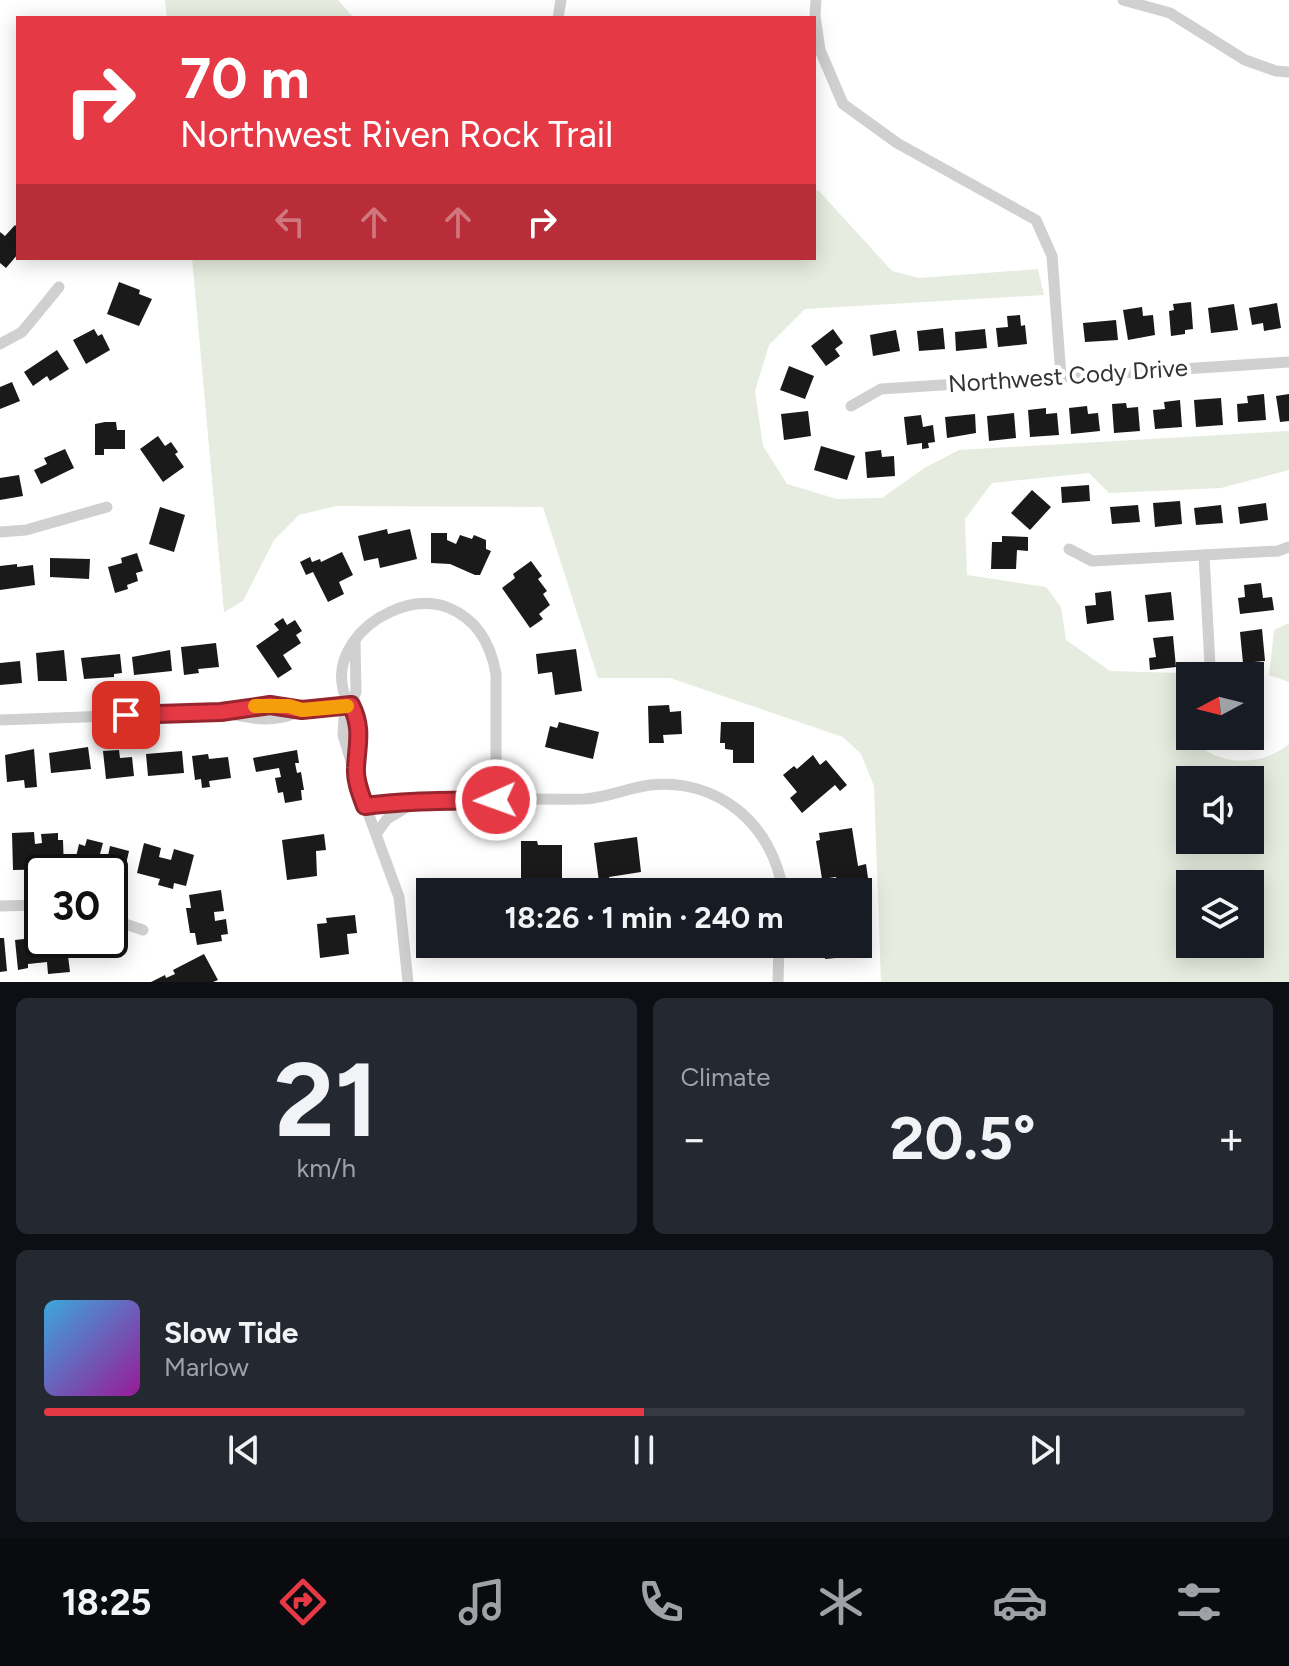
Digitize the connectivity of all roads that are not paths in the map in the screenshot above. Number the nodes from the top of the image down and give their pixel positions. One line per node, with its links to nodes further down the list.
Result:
1 (1123, 0): 3 (street)
2 (816, 23): 7 (street)
3 (1283, 71)
4 (59, 287): 5 (street)
5 (0, 344)
6 (1289, 362): 7 (street, Northwest Cody Drive)
7 (1061, 376): 8 (street, Northwest Cody Drive)
8 (851, 406)
9 (107, 507): 10 (street)
10 (0, 532)
11 (1289, 547): 13 (street)
12 (1069, 549): 13 (street)
13 (1204, 555): 14 (street)
14 (1210, 662)
15 (351, 705): 16 (street); 17 (street); 19 (street)
16 (0, 720)
17 (496, 800): 18 (street); 21 (street)
18 (412, 804): 19 (street); 20 (street)
19 (365, 806): 20 (street)
20 (376, 834): 27 (street)
21 (780, 878)
22 (24, 905): 23 (street)
23 (0, 906)
24 (128, 925): 25 (street)
25 (143, 930)
26 (779, 958): 28 (street)
27 (408, 982)
28 (778, 982)

